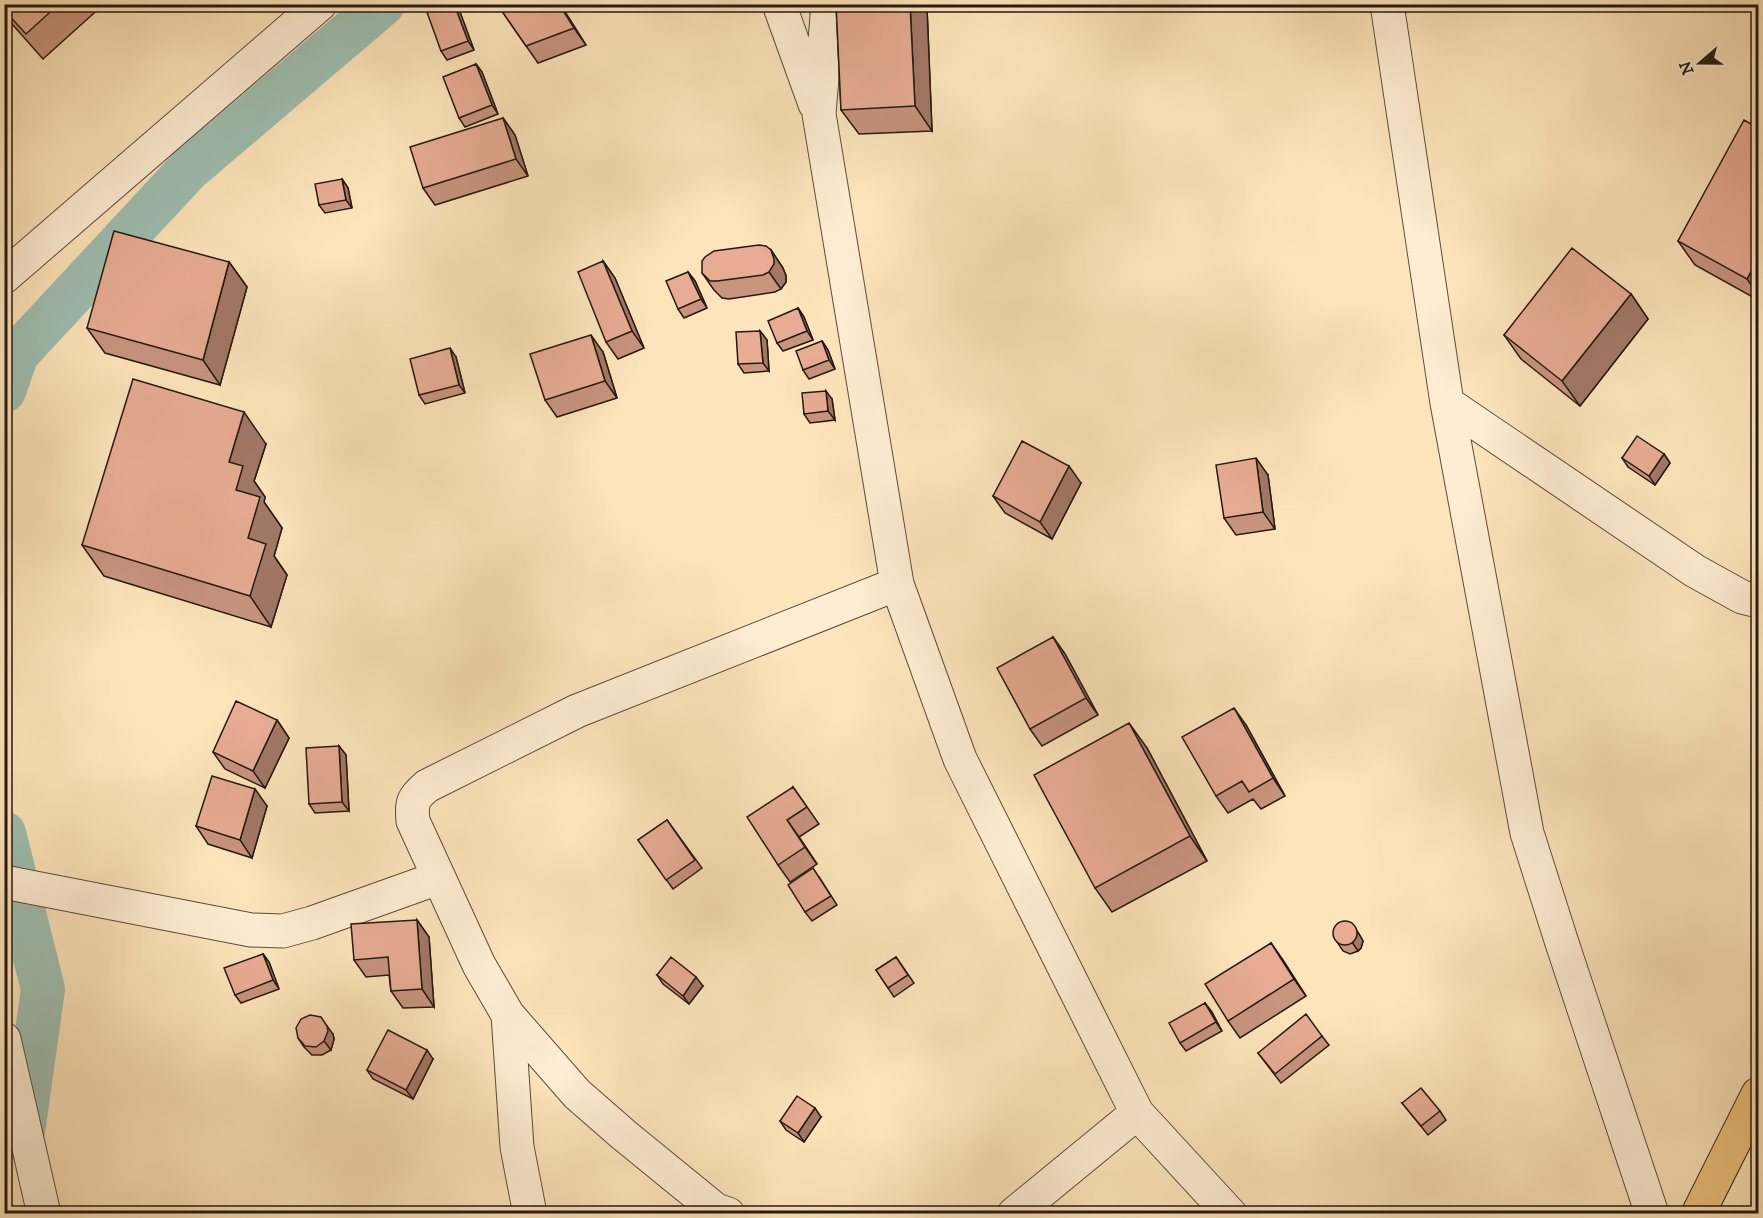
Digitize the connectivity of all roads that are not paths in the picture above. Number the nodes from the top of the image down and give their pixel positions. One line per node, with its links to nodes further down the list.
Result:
1 (320, 4): 6 (street)
2 (779, 4): 5 (street)
3 (828, 4): 5 (street)
4 (1387, 4): 7 (street)
5 (819, 114): 8 (street)
6 (4, 277)
7 (1447, 403): 9 (street); 21 (street)
8 (897, 584): 10 (street); 15 (street)
9 (1758, 601)
10 (438, 878): 11 (street); 12 (street)
11 (4, 882)
12 (508, 1015): 16 (street); 18 (street)
13 (4, 1039): 17 (street)
14 (1758, 1094): 22 (main road)
15 (1137, 1113): 19 (street); 20 (street)
16 (717, 1212)
17 (44, 1214)
18 (530, 1214)
19 (1014, 1214)
20 (1230, 1214)
21 (1652, 1214)
22 (1698, 1214)

